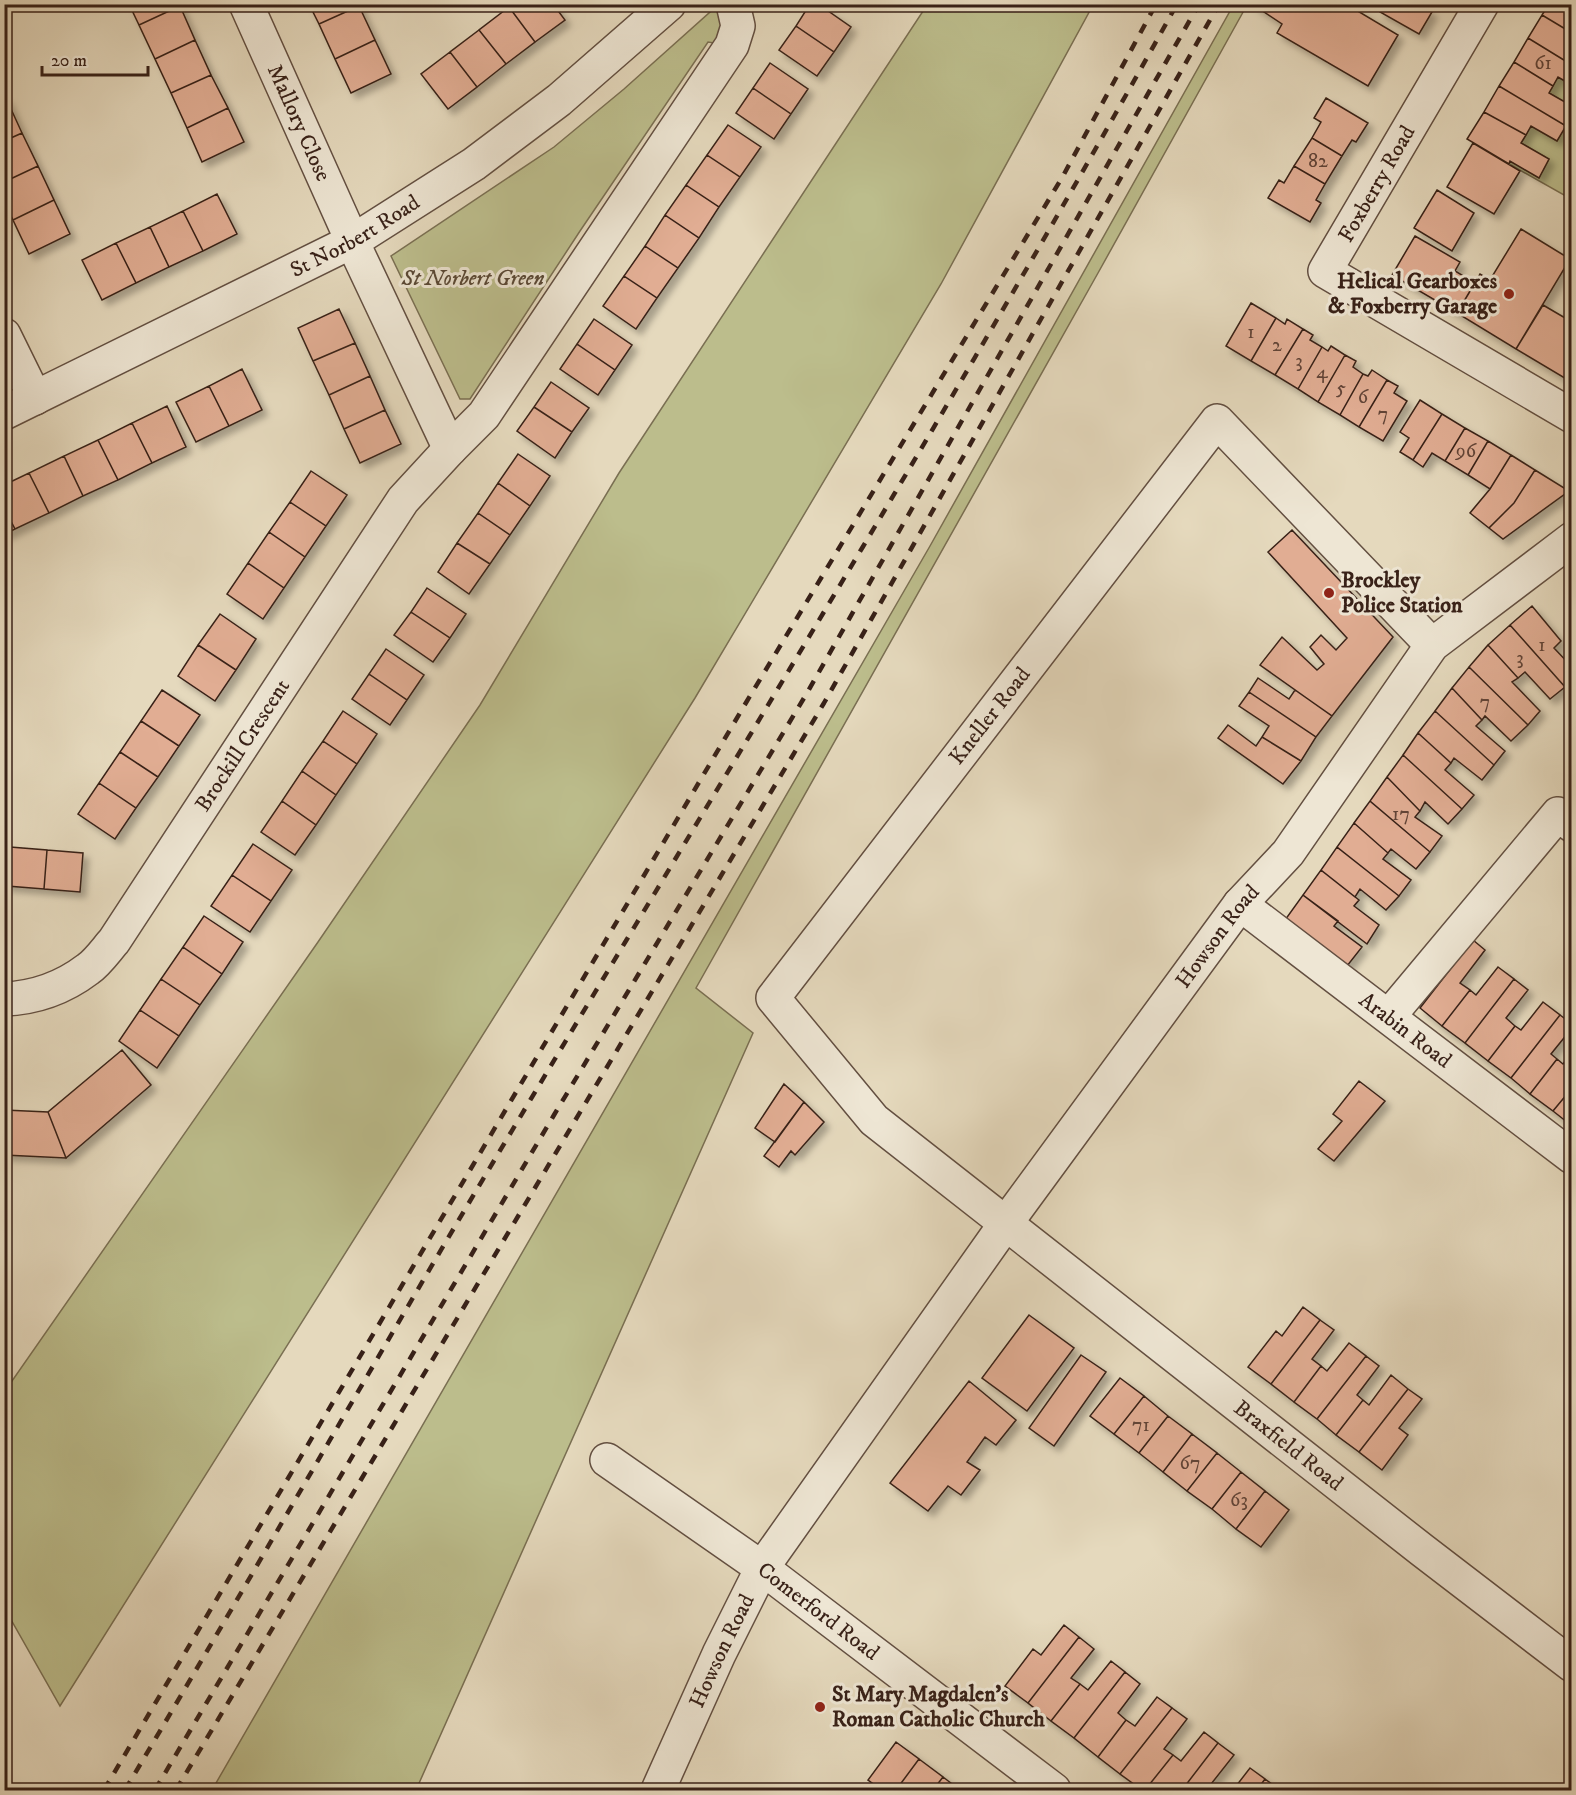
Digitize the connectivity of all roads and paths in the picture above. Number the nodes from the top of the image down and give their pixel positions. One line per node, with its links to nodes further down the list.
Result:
1 (246, 4): 5 (street, Mallory Close)
2 (669, 4): 5 (street, St Norbert Road)
3 (733, 4): 10 (street)
4 (1482, 4): 9 (street, Foxberry Road)
5 (352, 241): 7 (street, St Norbert Road); 10 (street)
6 (4, 335): 7 (street)
7 (35, 398): 8 (street, St Norbert Road)
8 (4, 412)
9 (1572, 416)
10 (450, 449): 15 (street, Brockill Crescent)
11 (1572, 539): 12 (street, Howson Road)
12 (1432, 645): 14 (street, Howson Road); 18 (street, Kneller Road)
13 (1572, 825): 16 (street)
14 (1240, 903): 16 (street, Arabin Road); 18 (street, Howson Road)
15 (4, 999)
16 (1389, 1016): 17 (street, Arabin Road)
17 (1572, 1157)
18 (1006, 1223): 20 (street, Howson Road); 21 (street, Braxfield Road)
19 (607, 1460): 20 (street, Comerford Road)
20 (762, 1568): 22 (street, Howson Road); 23 (street, Comerford Road)
21 (1572, 1665)
22 (658, 1791)
23 (1054, 1791)

